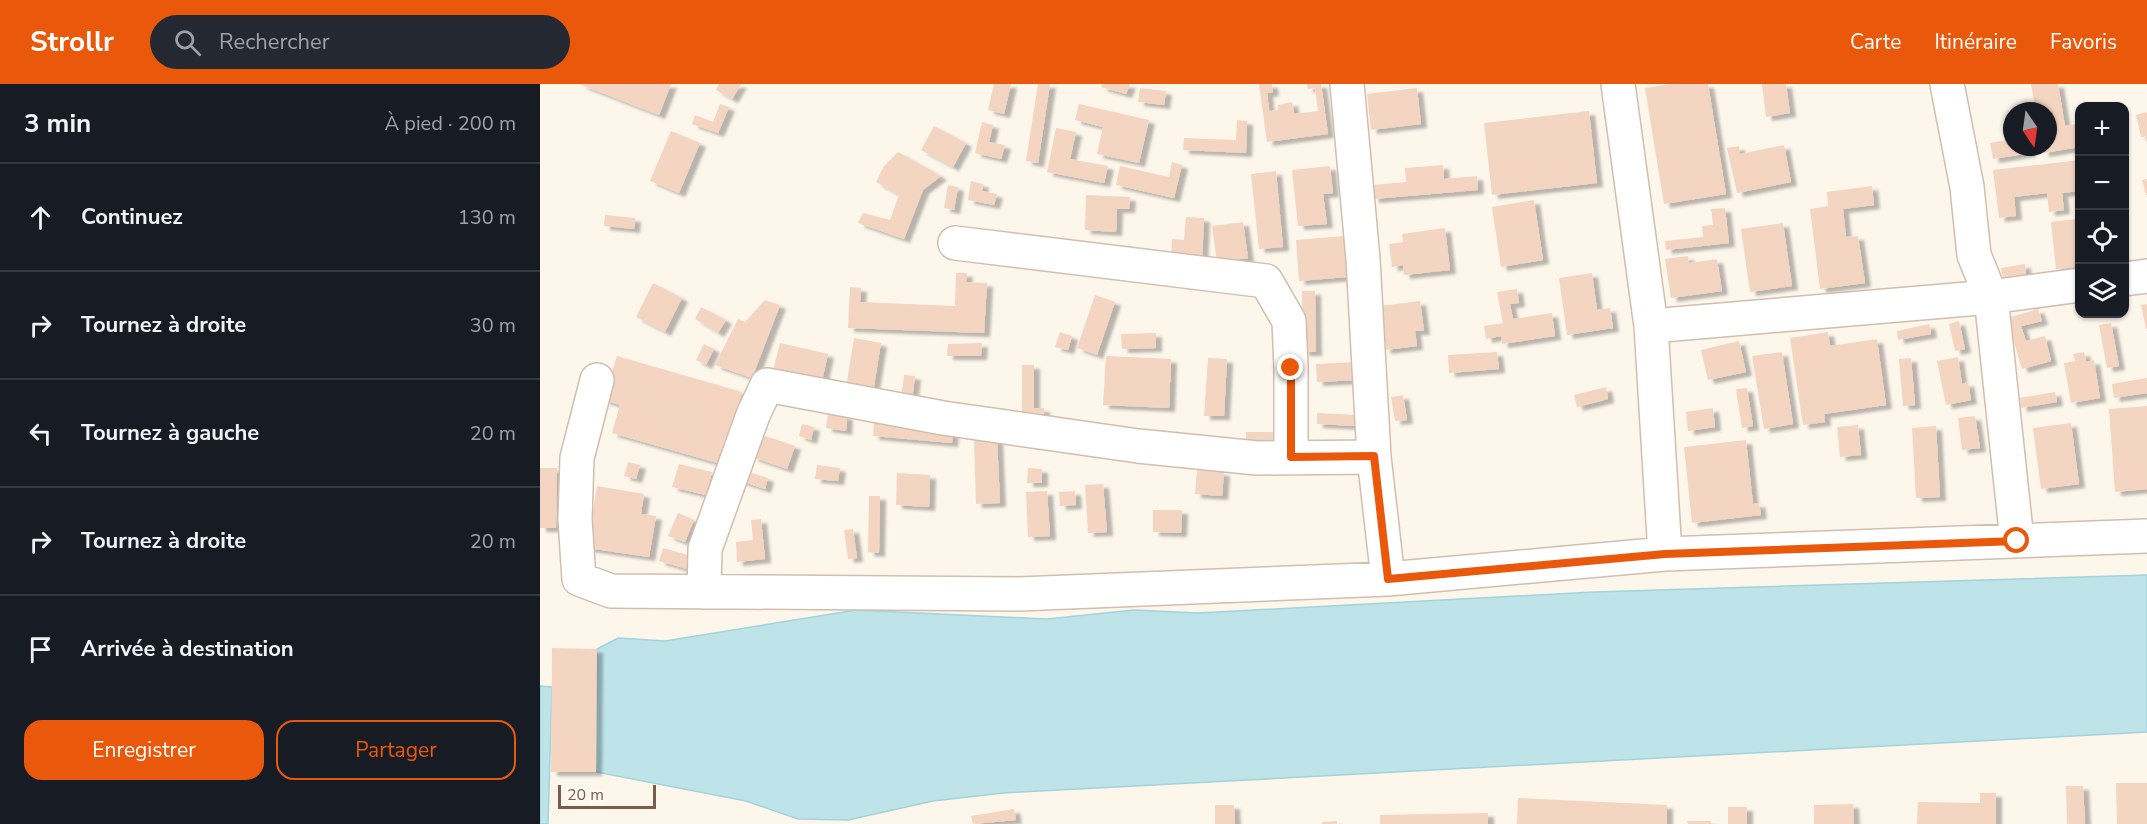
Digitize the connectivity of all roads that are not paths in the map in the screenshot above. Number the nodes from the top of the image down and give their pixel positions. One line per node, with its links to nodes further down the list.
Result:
1 (1347, 84): 11 (street)
2 (1618, 84): 9 (street)
3 (1947, 84): 8 (street)
4 (955, 243): 12 (street)
5 (2147, 276): 6 (street)
6 (2129, 278)
7 (2075, 286): 8 (street)
8 (1991, 297): 9 (street); 14 (street)
9 (1651, 326): 15 (street)
10 (597, 380): 17 (street)
11 (1374, 456): 12 (street); 16 (street)
12 (1291, 457): 17 (street)
13 (2147, 536): 14 (street)
14 (2017, 541): 15 (street)
15 (1665, 554): 16 (street)
16 (1388, 579): 17 (street)
17 (704, 592)

